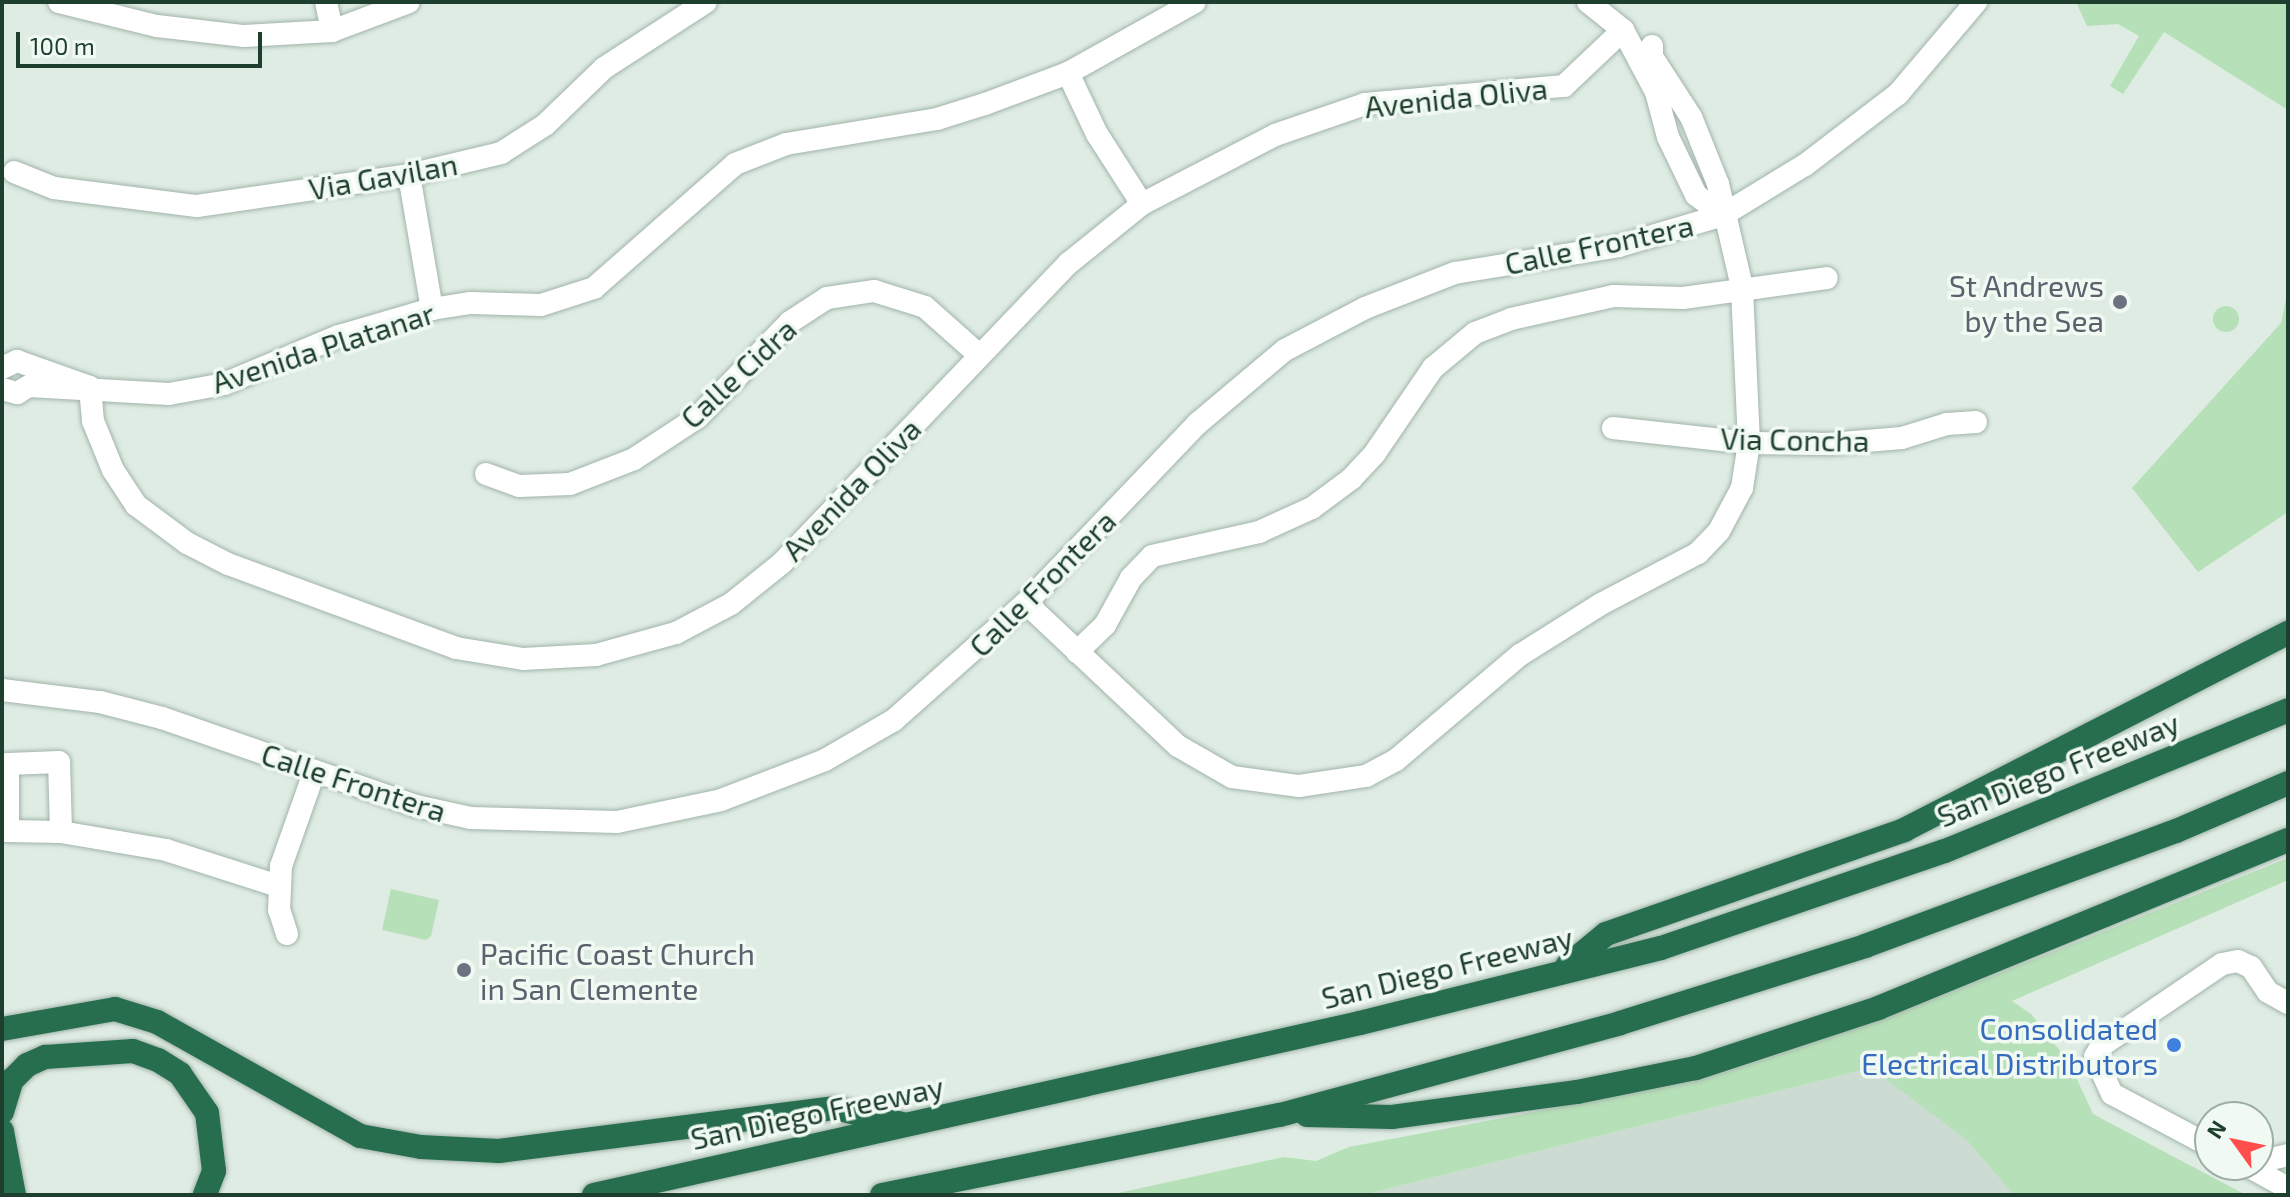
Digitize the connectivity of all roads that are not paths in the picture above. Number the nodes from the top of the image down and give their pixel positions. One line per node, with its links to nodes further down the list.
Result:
1 (59, 2): 9 (street)
2 (326, 2): 9 (street)
3 (409, 2): 9 (street)
4 (706, 2): 15 (street, Via Gavilan)
5 (1195, 2): 10 (street, Avenida Platanar)
6 (1588, 2): 8 (street)
7 (1976, 2): 17 (street, Calle Frontera)
8 (1623, 30): 11 (street); 11 (street); 16 (street, Avenida Oliva)
9 (332, 31)
10 (1068, 73): 16 (street); 20 (street, Avenida Platanar)
11 (1678, 106): 12 (street); 13 (street)
12 (1703, 149): 13 (street); 17 (street)
13 (1676, 153): 17 (street)
14 (14, 172): 15 (street, Via Gavilan)
15 (409, 175): 20 (street)
16 (1142, 204): 21 (street, Avenida Oliva)
17 (1723, 215): 19 (street); 28 (street, Calle Frontera)
18 (1827, 278): 19 (street)
19 (1742, 287): 26 (street); 30 (street)
20 (432, 309): 23 (street, Avenida Platanar)
21 (979, 355): 23 (street, Avenida Oliva); 27 (street, Calle Cidra)
22 (2, 379): 23 (street, Avenida Platanar)
23 (90, 387)
24 (1976, 422): 26 (street, Via Concha)
25 (1613, 428): 26 (street, Via Concha)
26 (1749, 443): 30 (street)
27 (486, 474)
28 (1026, 603): 30 (street); 33 (street, Calle Frontera)
29 (2288, 633): 39 (highway)
30 (1077, 652)
31 (2, 690): 33 (street, Calle Frontera)
32 (2288, 710): 39 (highway, San Diego Freeway)
33 (314, 773): 37 (street)
34 (2288, 783): 43 (highway)
35 (61, 832): 35 (street); 37 (street)
36 (2288, 840): 43 (highway)
37 (278, 886): 38 (street)
38 (287, 934)
39 (1561, 970): 44 (highway, San Diego Freeway)
40 (2288, 1003): 46 (street)
41 (2, 1029): 44 (highway)
42 (2, 1112): 48 (highway)
43 (1280, 1115): 50 (highway)
44 (909, 1126): 49 (highway, San Diego Freeway)
45 (2, 1131): 47 (highway)
46 (2194, 1138)
47 (14, 1195)
48 (205, 1195)
49 (594, 1195)
50 (882, 1195)

